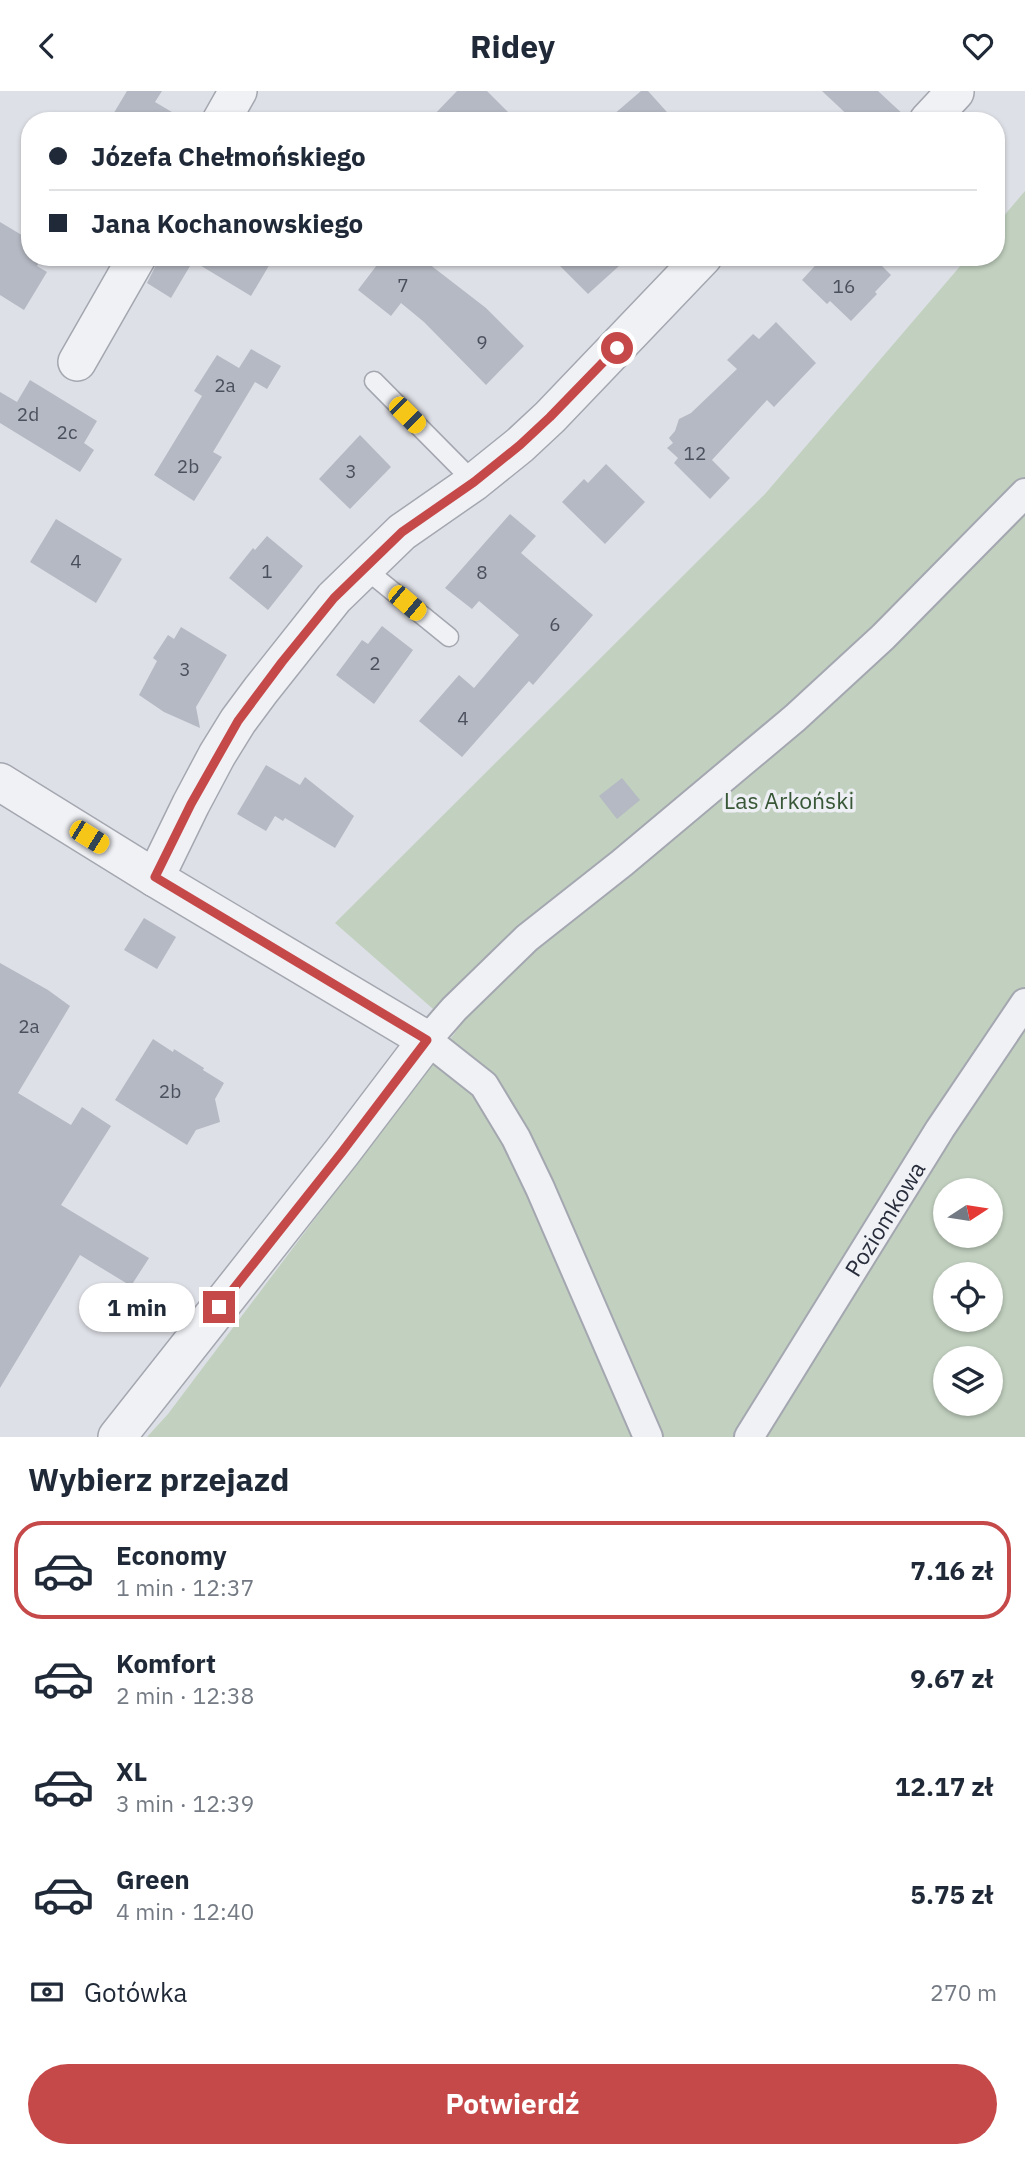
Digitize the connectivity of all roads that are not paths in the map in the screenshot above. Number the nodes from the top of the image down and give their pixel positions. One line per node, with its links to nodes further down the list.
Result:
1 (238, 91): 3 (street)
2 (955, 92): 4 (street)
3 (226, 112)
4 (936, 112)
5 (132, 266): 7 (street)
6 (694, 266): 9 (street)
7 (77, 362)
8 (374, 381): 9 (lane)
9 (474, 482): 11 (street)
10 (1025, 493): 16 (street)
11 (364, 568): 12 (lane); 14 (street)
12 (449, 637)
13 (0, 782): 14 (street)
14 (155, 877): 16 (street)
15 (1025, 1003): 19 (street, Poziomkowa)
16 (427, 1040): 17 (street); 18 (street)
17 (117, 1437)
18 (648, 1437)
19 (749, 1437)

